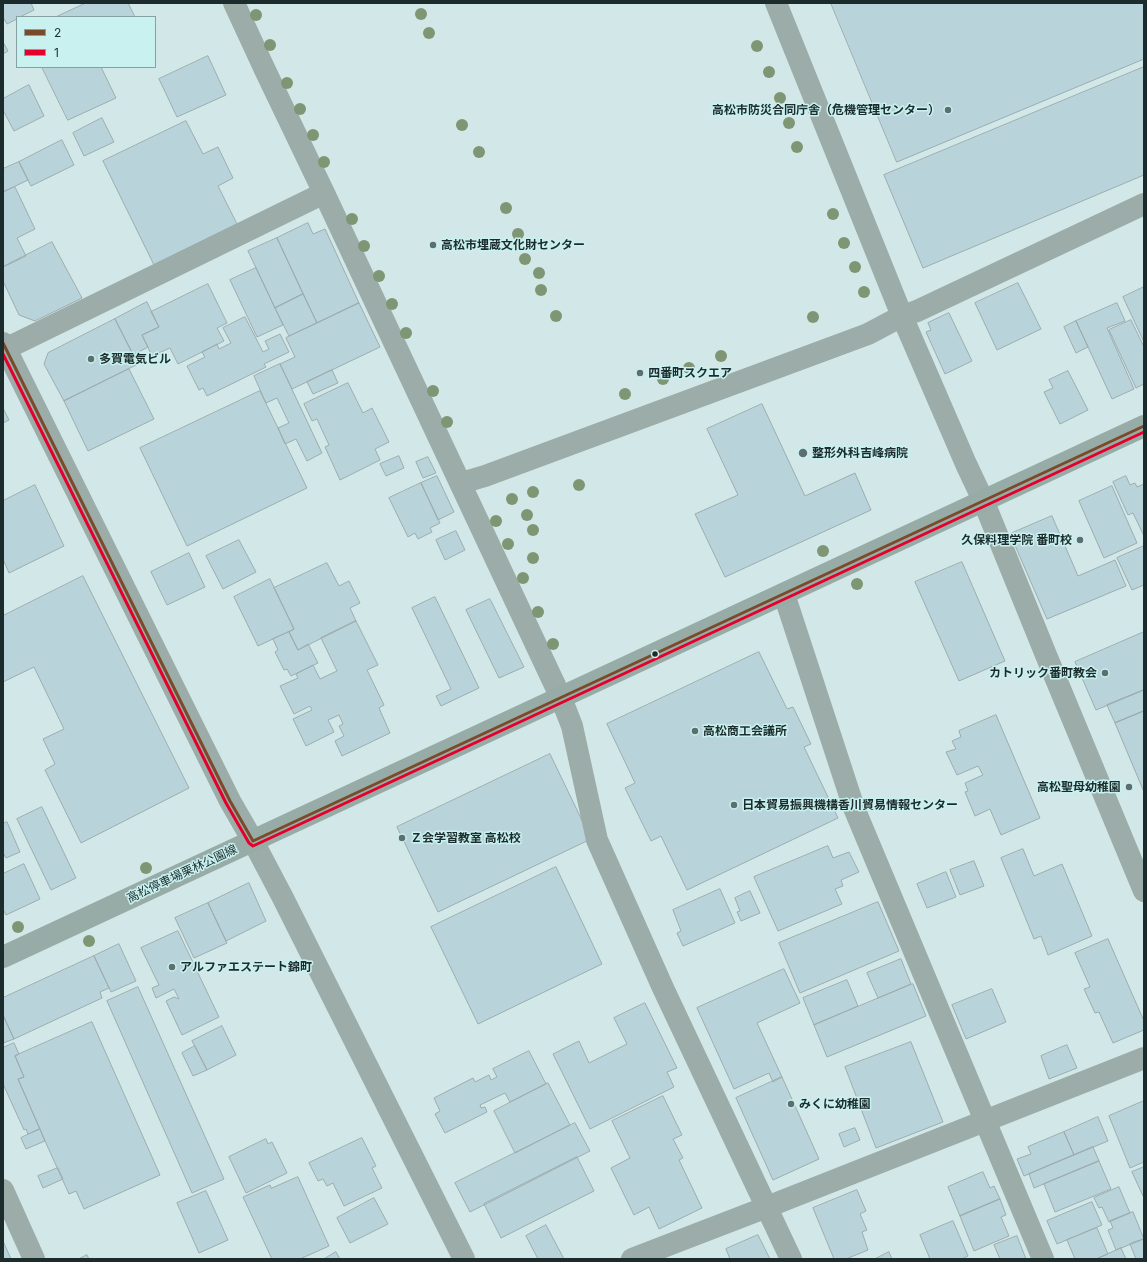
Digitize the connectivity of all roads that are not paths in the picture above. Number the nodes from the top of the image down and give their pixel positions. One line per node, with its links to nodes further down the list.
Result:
1 (234, 3): 3 (street)
2 (776, 3): 5 (street)
3 (324, 193): 6 (street); 8 (street)
4 (1144, 204): 5 (street)
5 (902, 316): 8 (street); 9 (street)
6 (4, 347): 12 (street)
7 (1144, 426): 9 (main road, 高松停車場栗林公園線)
8 (461, 484): 11 (street)
9 (983, 500): 10 (main road, 高松停車場栗林公園線); 13 (street)
10 (784, 594): 11 (main road, 高松停車場栗林公園線); 16 (street)
11 (561, 698): 12 (main road, 高松停車場栗林公園線); 18 (street)
12 (253, 841): 14 (main road, 高松停車場栗林公園線); 20 (street)
13 (1144, 891)
14 (3, 957)
15 (1144, 1058): 16 (street)
16 (985, 1121): 18 (street); 23 (street)
17 (3, 1190): 19 (street)
18 (767, 1207): 21 (street); 22 (street)
19 (34, 1259)
20 (464, 1259)
21 (632, 1259)
22 (791, 1259)
23 (1043, 1259)

